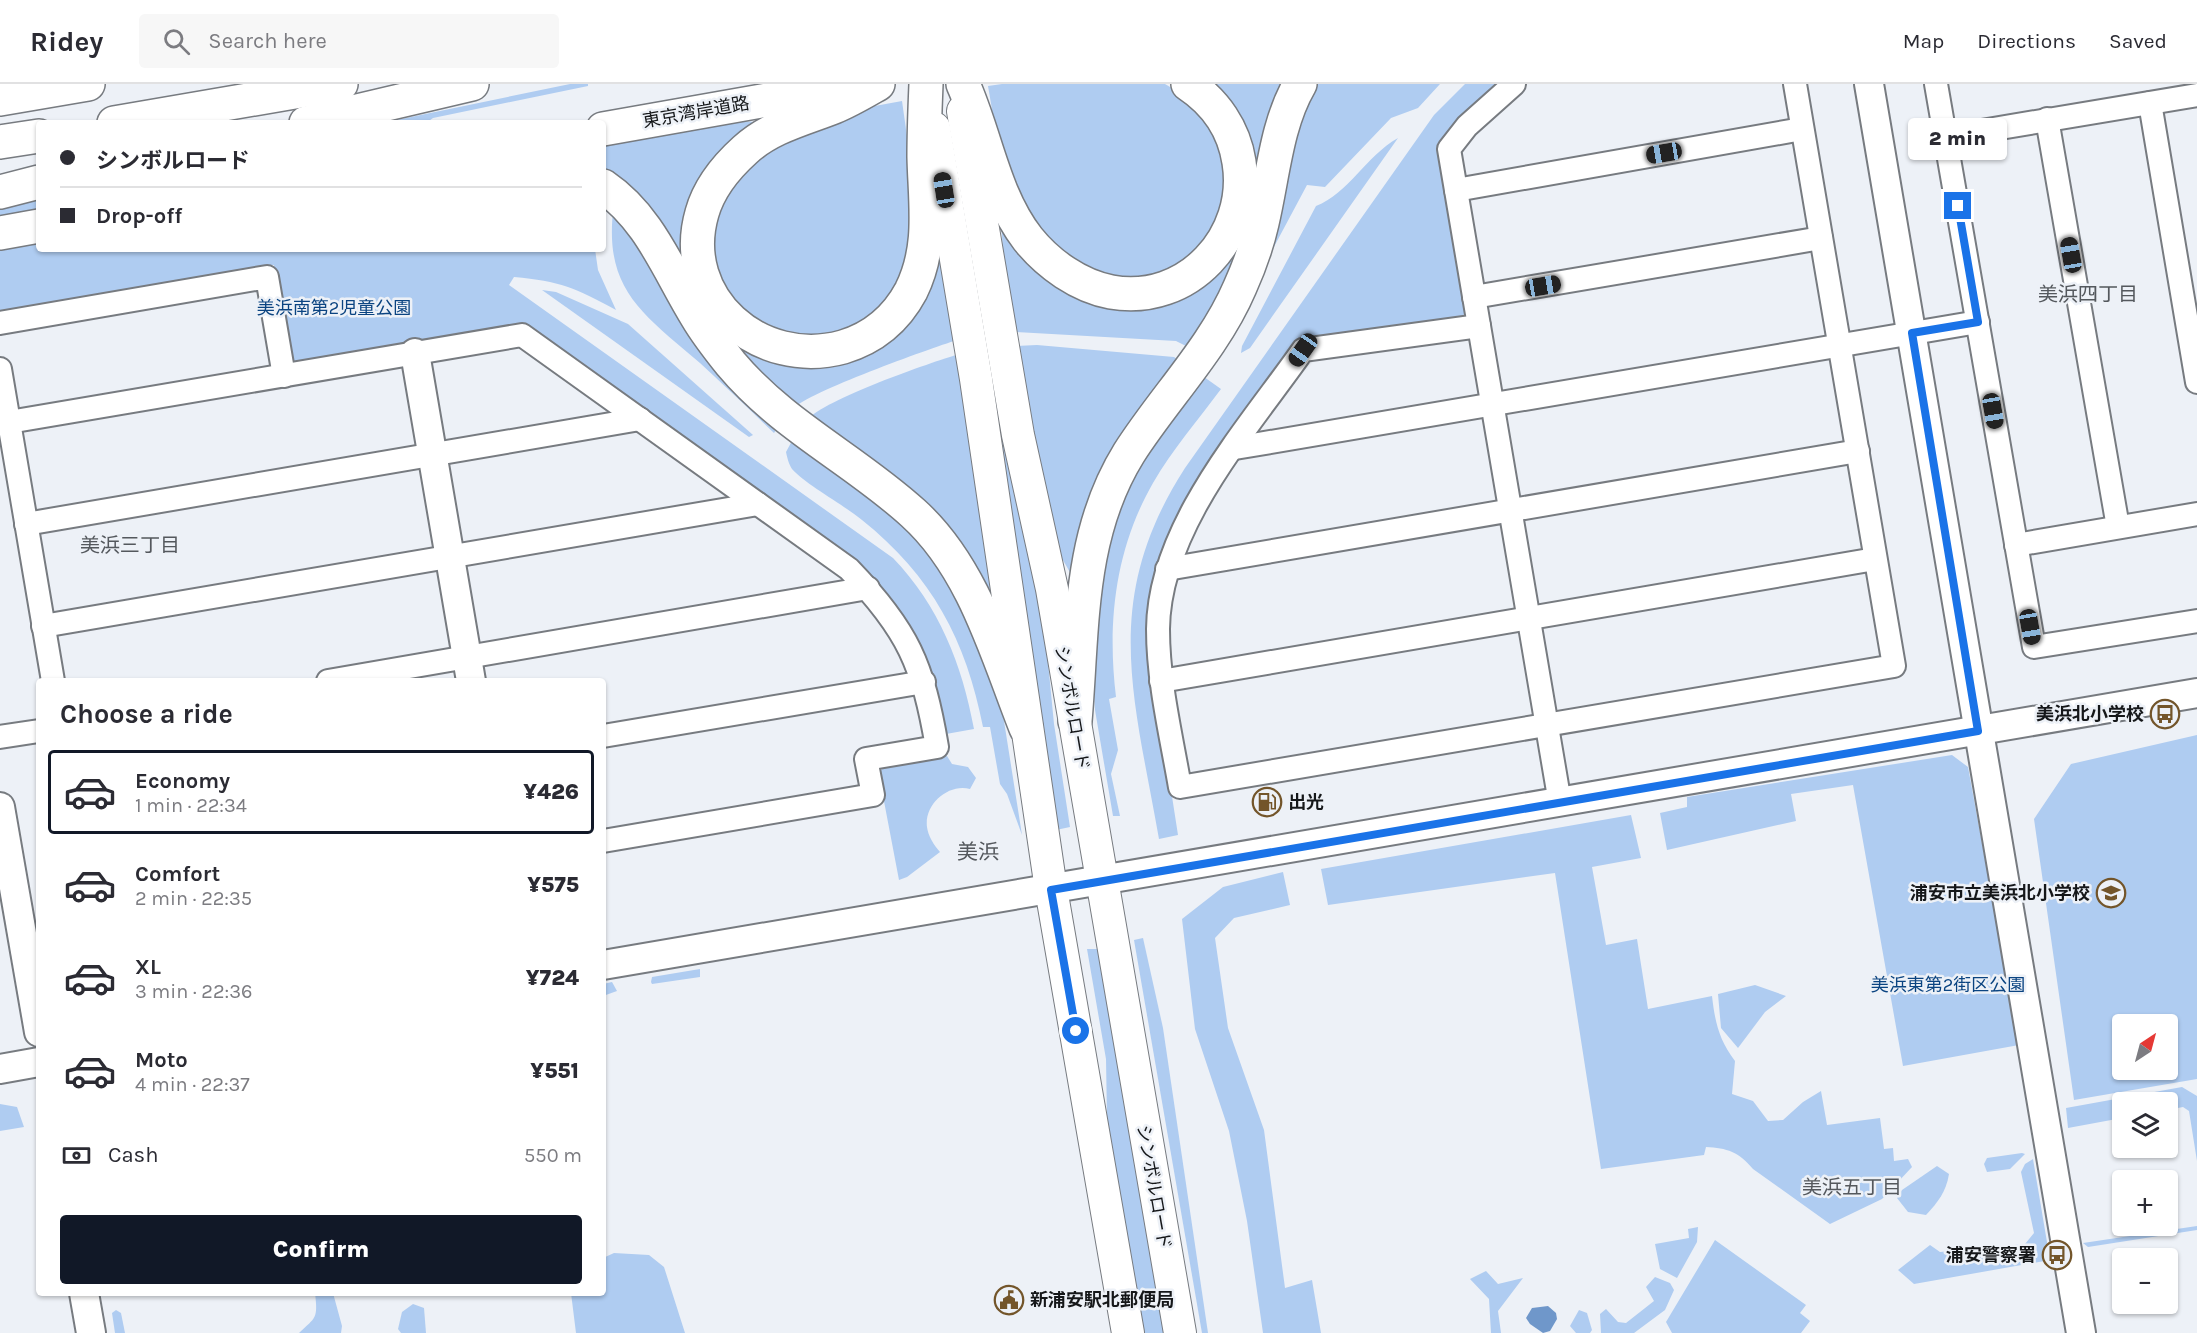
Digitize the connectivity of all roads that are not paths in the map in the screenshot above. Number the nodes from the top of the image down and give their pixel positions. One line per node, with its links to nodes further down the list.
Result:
1 (88, 84): 15 (highway)
2 (341, 84): 18 (highway)
3 (472, 84): 19 (highway)
4 (860, 84): 20 (highway, 東京湾岸道路)
5 (878, 84): 6 (highway)
6 (926, 84): 69 (main road)
7 (961, 84): 8 (highway); 67 (main road, シンボルロード)
8 (1188, 84)
9 (1300, 84): 67 (highway)
10 (1514, 84): 27 (street)
11 (1795, 84): 21 (street)
12 (1869, 84): 36 (street)
13 (1936, 84): 23 (street)
14 (2197, 95): 16 (street)
15 (0, 99)
16 (2150, 103): 17 (street); 41 (street)
17 (2048, 119): 23 (street); 52 (street)
18 (131, 120)
19 (319, 120)
20 (606, 128)
21 (1802, 129): 27 (street); 31 (street)
22 (36, 136): 24 (highway)
23 (1946, 137): 34 (street)
24 (0, 142)
25 (36, 183): 28 (highway)
26 (606, 189): 69 (highway)
27 (1456, 190): 32 (street)
28 (0, 192)
29 (36, 227): 30 (highway)
30 (0, 233)
31 (1821, 238): 32 (street); 37 (street)
32 (1474, 297): 35 (street)
33 (0, 322): 40 (street)
34 (1978, 322): 36 (street); 53 (street)
35 (1479, 326): 42 (street); 45 (street)
36 (1912, 333): 37 (street); 71 (street)
37 (1839, 344): 42 (street); 46 (street)
38 (416, 353): 40 (street); 43 (street); 47 (street)
39 (0, 369): 44 (street)
40 (284, 376): 44 (street)
41 (2197, 382)
42 (1493, 403): 45 (street); 49 (street)
43 (640, 420): 47 (street); 48 (street)
44 (9, 422): 51 (street)
45 (1235, 447): 56 (street)
46 (1858, 452): 49 (street); 55 (street)
47 (433, 455): 51 (street); 54 (street)
48 (758, 504): 54 (street); 57 (street)
49 (1511, 510): 56 (street); 58 (street)
50 (2197, 514): 52 (street)
51 (26, 524): 60 (street)
52 (2118, 528): 53 (street)
53 (2016, 545): 59 (street)
54 (450, 556): 60 (street); 61 (street)
55 (1875, 559): 58 (street); 68 (street)
56 (1167, 569): 64 (street)
57 (868, 588): 61 (street); 65 (street)
58 (1529, 619): 64 (street); 68 (street)
59 (2197, 621)
60 (44, 626): 62 (street)
61 (469, 669): 63 (street)
62 (53, 678)
63 (363, 678)
64 (1161, 681): 68 (street)
65 (924, 682): 72 (street); 76 (street)
66 (2197, 693): 71 (street)
67 (1075, 721): 77 (main road, シンボルロード)
68 (1547, 725): 74 (street)
69 (1026, 728): 78 (main road)
70 (36, 731): 73 (street)
71 (1978, 731): 74 (street); 87 (street)
72 (606, 735)
73 (0, 737)
74 (1560, 803): 77 (street)
75 (0, 807): 80 (street)
76 (606, 840)
77 (1100, 881): 78 (street); 86 (main road, シンボルロード)
78 (1051, 890): 79 (street); 85 (main road)
79 (606, 964)
80 (36, 1015)
81 (36, 1063): 82 (street)
82 (0, 1069)
83 (85, 1296): 84 (street)
84 (91, 1333)
85 (1128, 1333)
86 (1180, 1333)
87 (2080, 1333)

